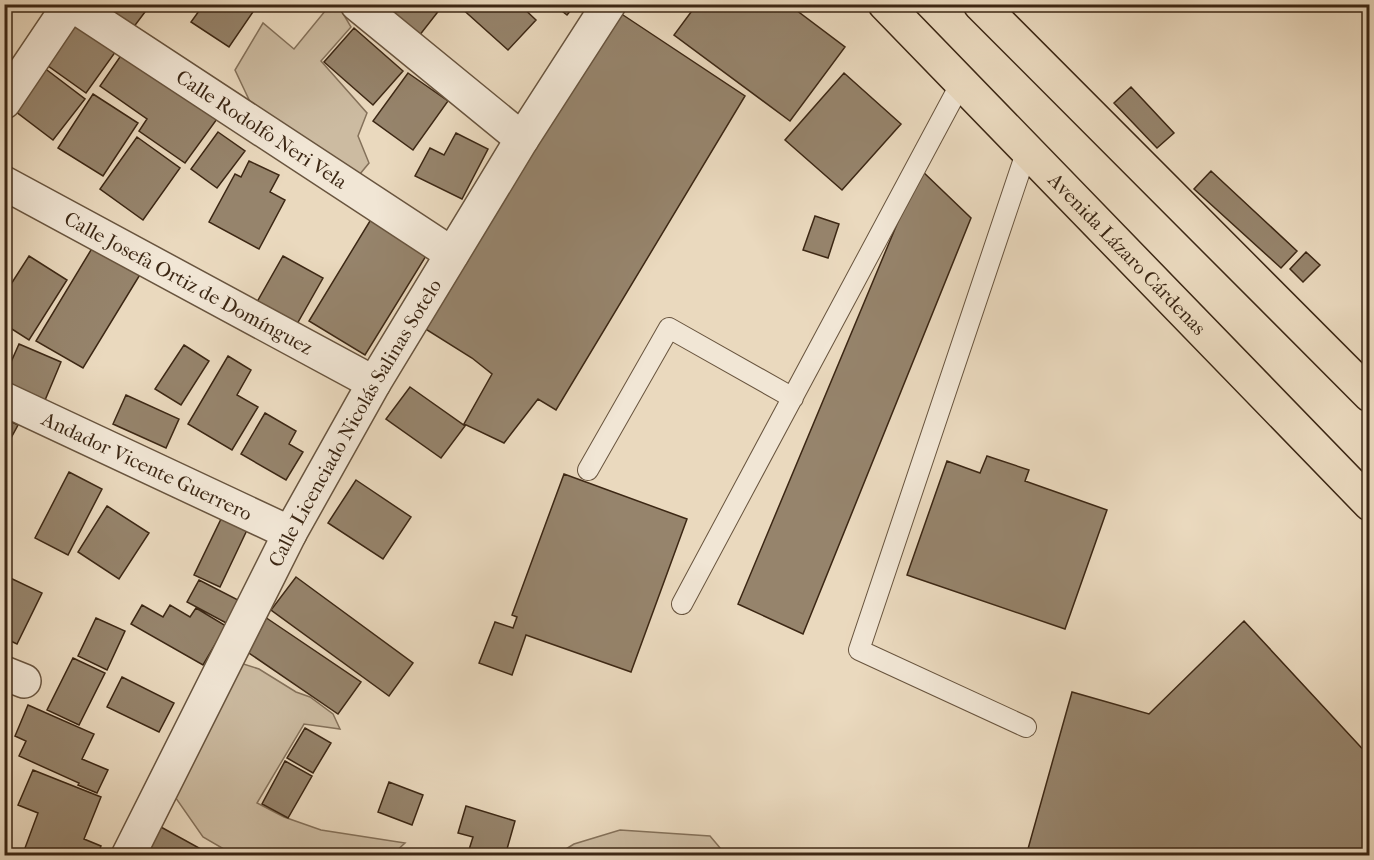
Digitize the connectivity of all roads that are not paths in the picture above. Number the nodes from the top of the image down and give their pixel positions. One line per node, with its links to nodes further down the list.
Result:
1 (71, 4): 7 (street); 11 (street, Calle Rodolfo Neri Vela)
2 (357, 4): 8 (street)
3 (609, 4): 8 (street, Calle Licenciado Nicolás Salinas Sotelo)
4 (885, 4): 6 (main road, Avenida Lázaro Cárdenas)
5 (980, 4): 13 (main road)
6 (961, 83): 9 (main road, Avenida Lázaro Cárdenas); 14 (lane)
7 (4, 102)
8 (522, 139): 11 (street, Calle Licenciado Nicolás Salinas Sotelo)
9 (1026, 150): 17 (main road, Avenida Lázaro Cárdenas); 20 (lane)
10 (4, 183): 12 (street, Calle Josefa Ortiz de Domínguez)
11 (452, 254): 12 (street, Calle Licenciado Nicolás Salinas Sotelo)
12 (374, 383): 18 (street, Calle Licenciado Nicolás Salinas Sotelo)
13 (1370, 395)
14 (793, 398): 16 (lane); 19 (lane)
15 (4, 399): 18 (street, Andador Vicente Guerrero)
16 (588, 471)
17 (1370, 504)
18 (290, 533): 21 (street, Calle Licenciado Nicolás Salinas Sotelo)
19 (682, 604)
20 (1026, 727)
21 (128, 855)

